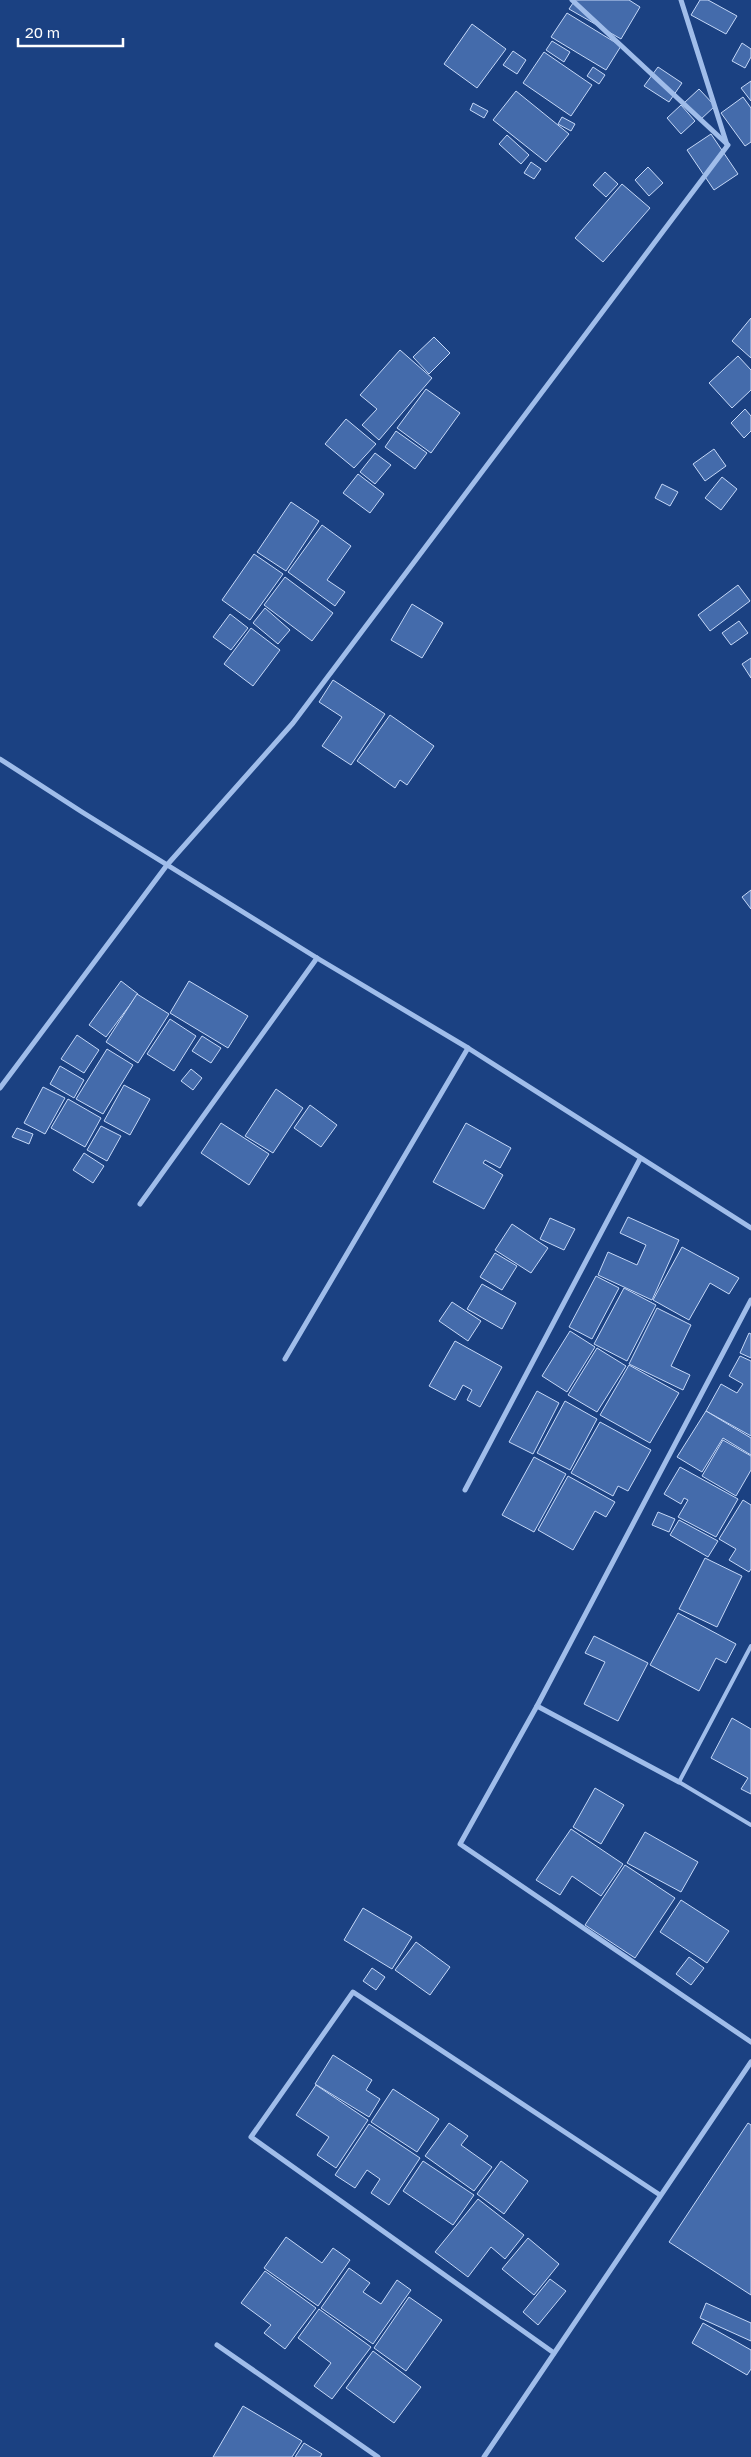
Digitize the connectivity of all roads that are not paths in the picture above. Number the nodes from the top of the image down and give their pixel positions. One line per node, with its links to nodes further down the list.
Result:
1 (572, 0): 3 (street)
2 (681, 0): 3 (street)
3 (728, 145): 5 (street)
4 (0, 758): 5 (street)
5 (167, 865): 6 (street); 8 (street)
6 (317, 958): 7 (street); 10 (street)
7 (468, 1048): 9 (street); 13 (street)
8 (0, 1088)
9 (640, 1159): 11 (street); 14 (street)
10 (140, 1204)
11 (751, 1228)
12 (751, 1300): 16 (street)
13 (285, 1359)
14 (465, 1490)
15 (751, 1646): 17 (lane)
16 (537, 1706): 17 (street); 19 (street)
17 (679, 1782): 18 (lane)
18 (751, 1825)
19 (751, 2042)
20 (751, 2062): 21 (street)
21 (660, 2195): 23 (street); 23 (street)
22 (217, 2345): 24 (street)
23 (554, 2353): 25 (street)
24 (378, 2457)
25 (484, 2457)

